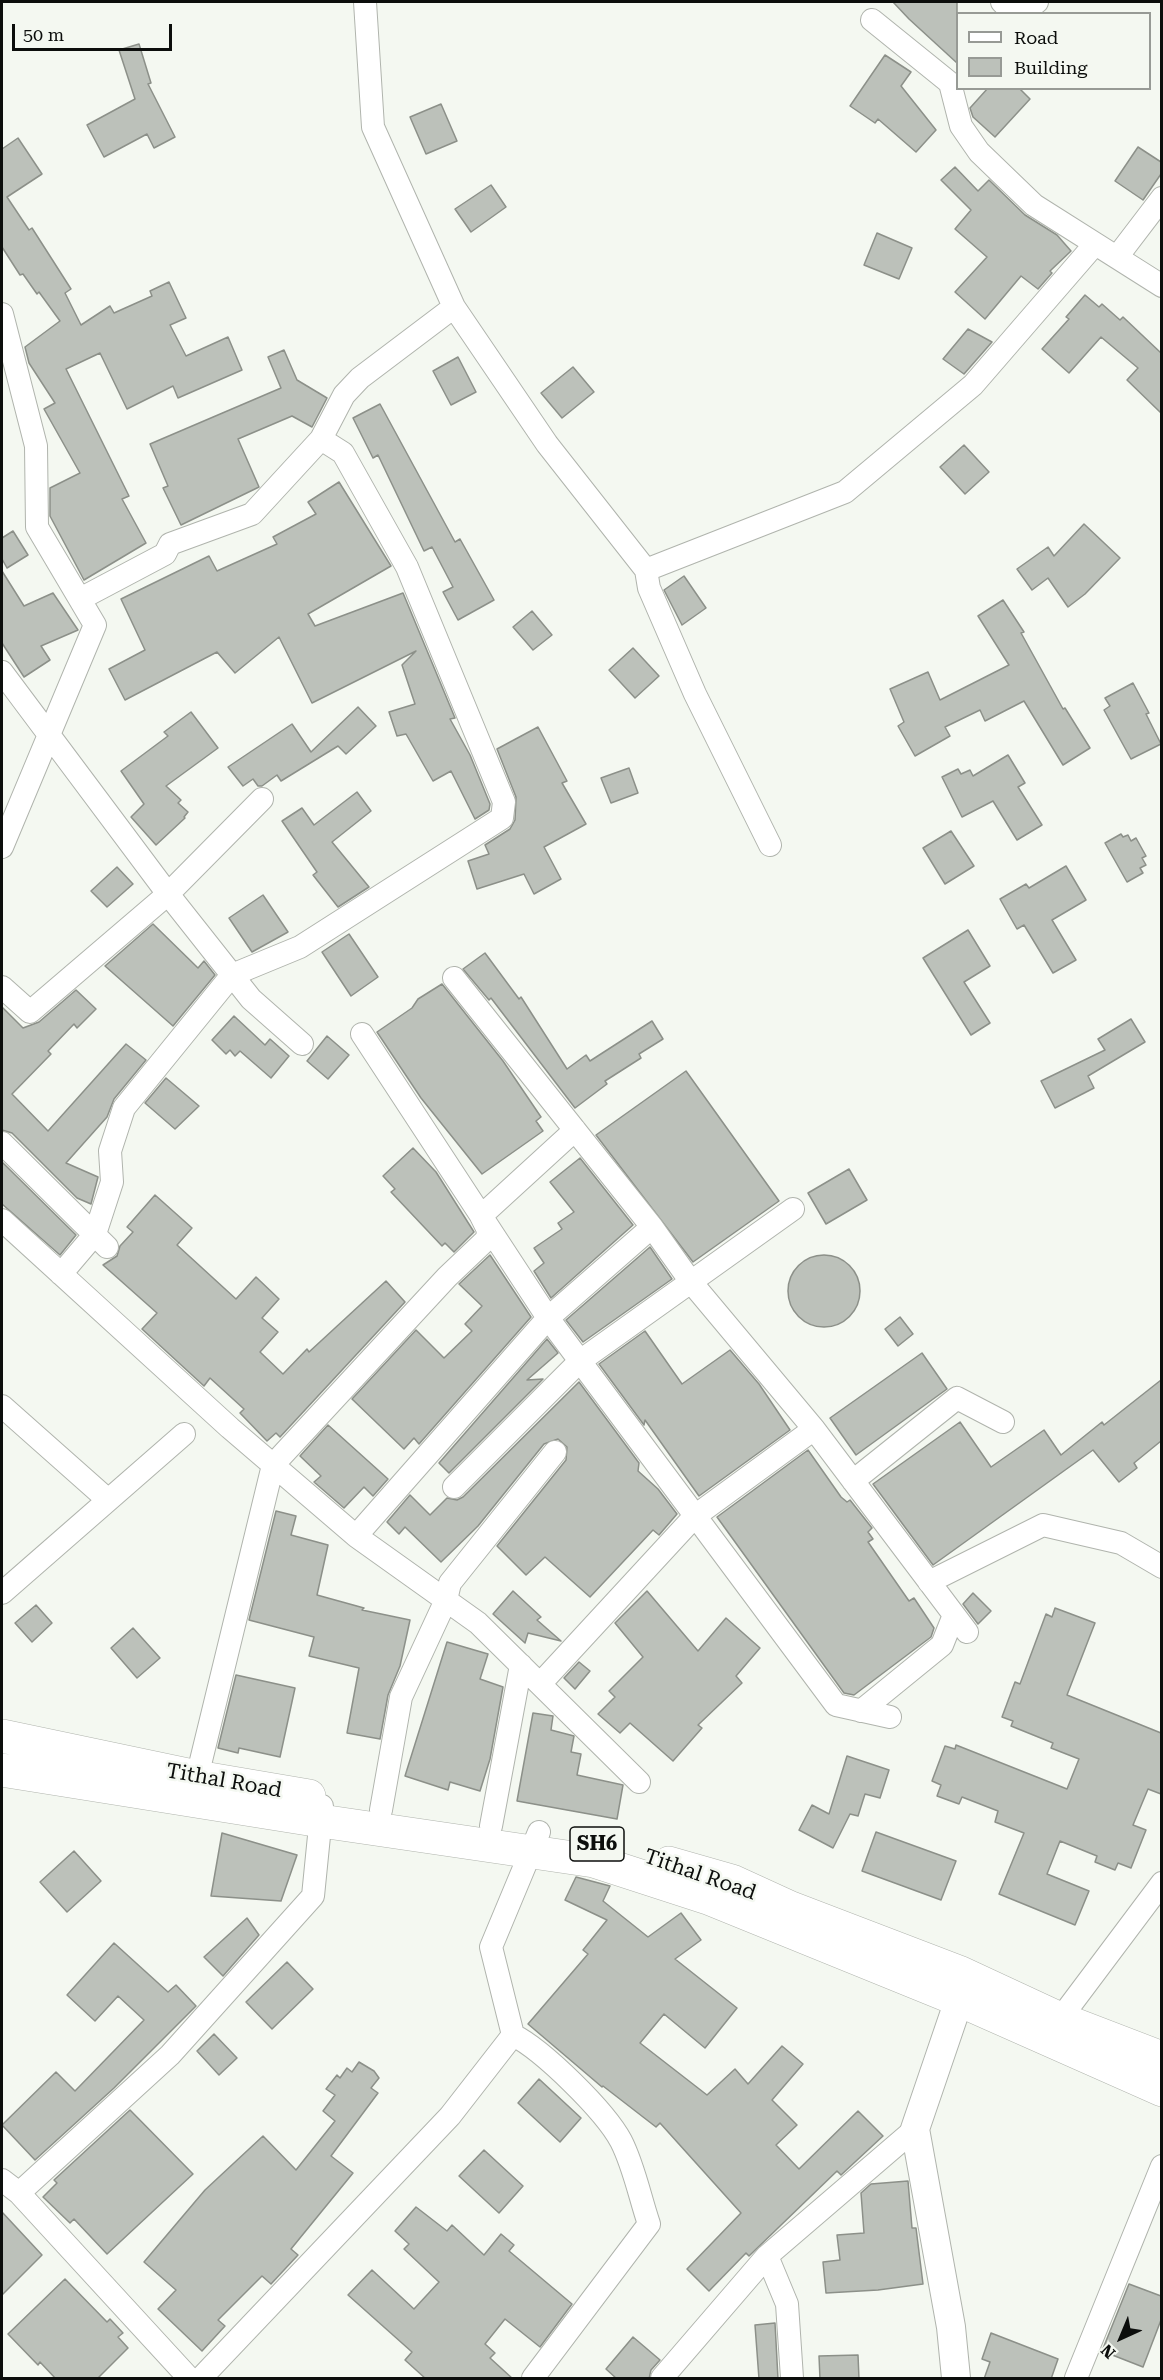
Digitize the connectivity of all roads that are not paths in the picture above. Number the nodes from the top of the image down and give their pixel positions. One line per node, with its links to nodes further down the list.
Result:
1 (365, 2): 10 (street)
2 (1037, 2): 3 (street)
3 (1024, 12)
4 (872, 20): 5 (street)
5 (954, 80): 7 (street)
6 (1161, 198): 8 (street)
7 (1095, 243): 8 (street); 13 (street)
8 (1117, 257): 9 (street)
9 (1161, 286)
10 (454, 307): 12 (street); 13 (street)
11 (2, 314): 14 (street)
12 (321, 440): 14 (street); 21 (street)
13 (646, 570): 18 (street)
14 (80, 599): 16 (street)
15 (2, 672): 16 (street)
16 (50, 733): 19 (street); 20 (street)
17 (262, 799): 20 (street)
18 (770, 846)
19 (2, 848)
20 (168, 894): 21 (street); 23 (street)
21 (232, 975): 25 (street); 32 (street)
22 (454, 978): 26 (street)
23 (2, 987)
24 (362, 1034): 29 (street)
25 (302, 1044)
26 (575, 1130): 29 (street); 31 (street)
27 (2, 1143): 32 (street)
28 (794, 1209): 34 (street)
29 (481, 1216): 35 (street); 42 (street)
30 (2, 1220): 33 (street)
31 (652, 1227): 34 (street); 35 (street)
32 (101, 1240): 33 (street)
33 (61, 1274): 42 (street)
34 (691, 1282): 36 (street); 39 (street)
35 (548, 1318): 36 (street); 47 (street)
36 (580, 1361): 44 (street); 46 (street)
37 (2, 1406): 45 (street)
38 (1003, 1422): 43 (street)
39 (814, 1430): 43 (street); 46 (street)
40 (184, 1434): 45 (street)
41 (555, 1452): 51 (street)
42 (273, 1465): 47 (street); 58 (street)
43 (853, 1481): 49 (street)
44 (454, 1487)
45 (108, 1500): 50 (street)
46 (695, 1515): 53 (street); 54 (street)
47 (356, 1536): 51 (street)
48 (1161, 1567): 49 (street)
49 (929, 1582): 54 (street)
50 (2, 1593)
51 (446, 1600): 52 (street); 61 (street)
52 (521, 1665): 53 (street); 62 (street)
53 (540, 1684): 59 (street)
54 (861, 1711): 55 (street)
55 (890, 1717)
56 (14, 1739): 57 (street); 58 (main road, Tithal Road / SH6)
57 (2, 1771): 60 (main road)
58 (197, 1777): 60 (main road, Tithal Road / SH6)
59 (639, 1782)
60 (322, 1810): 61 (main road, Tithal Road / SH6); 63 (main road); 72 (street)
61 (381, 1810): 62 (main road, Tithal Road / SH6)
62 (491, 1826): 63 (main road, Tithal Road / SH6)
63 (535, 1841): 65 (main road, Tithal Road / SH6); 67 (street)
64 (1161, 1883): 66 (street)
65 (960, 1987): 66 (main road, Tithal Road / SH6); 69 (main road); 70 (street)
66 (1060, 2019): 68 (main road, Tithal Road / SH6)
67 (513, 2035): 76 (street); 77 (street)
68 (1161, 2058)
69 (1161, 2090)
70 (915, 2129): 74 (street); 80 (street)
71 (1161, 2166): 73 (street)
72 (10, 2186): 75 (street)
73 (1152, 2218): 81 (street)
74 (767, 2256): 78 (street); 79 (street)
75 (189, 2379)
76 (201, 2379)
77 (533, 2379)
78 (662, 2379)
79 (792, 2379)
80 (956, 2379)
81 (1076, 2379)

